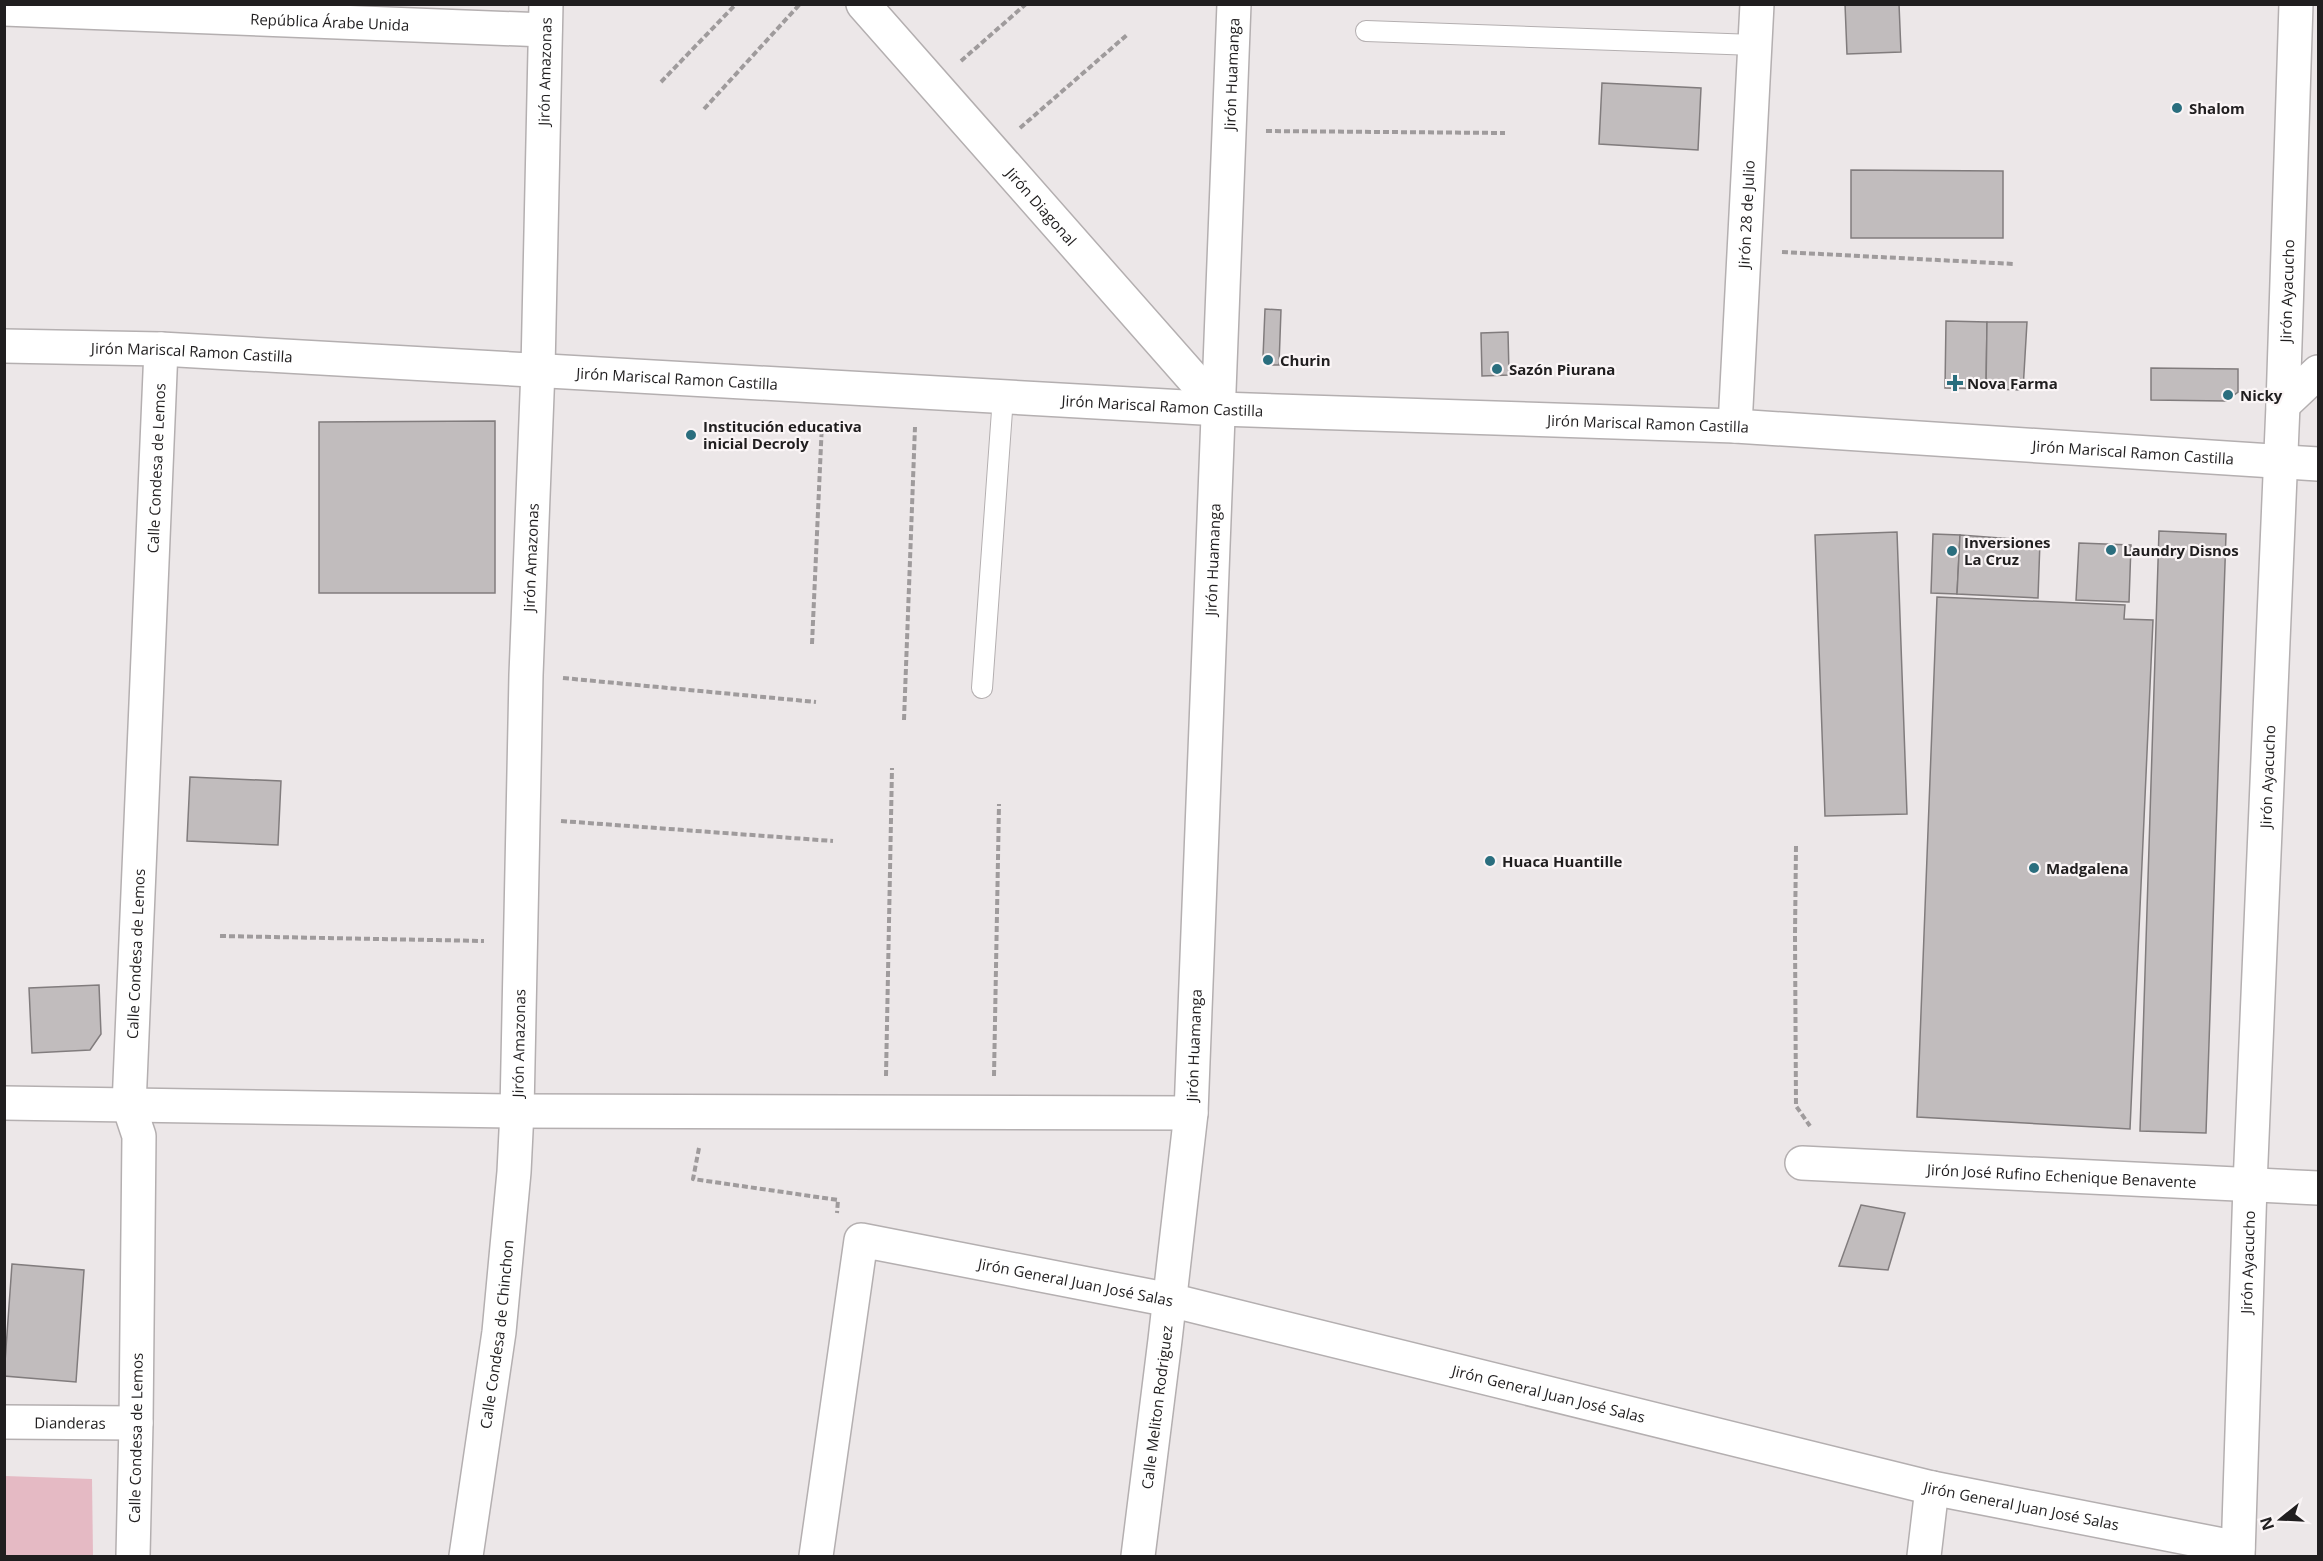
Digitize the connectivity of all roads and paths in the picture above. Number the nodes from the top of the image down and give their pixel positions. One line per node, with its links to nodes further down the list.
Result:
1 (736, 4): 13 (path)
2 (800, 4): 15 (path)
3 (863, 4): 14 (street, Jirón Diagonal)
4 (1026, 4): 14 (path)
5 (1234, 4): 16 (street, Jirón Huamanga)
6 (1757, 4): 12 (street, Jirón 28 de Julio)
7 (2296, 4): 28 (street, Jirón Ayacucho)
8 (4, 9): 9 (street, República Árabe Unida)
9 (546, 17): 23 (street, Jirón Amazonas)
10 (1366, 31): 12 (lane)
11 (1128, 34): 18 (path)
12 (1755, 45): 19 (street, Jirón 28 de Julio)
13 (661, 82)
14 (934, 85): 18 (street, Jirón Diagonal)
15 (704, 109)
16 (1229, 131): 17 (path); 29 (street, Jirón Huamanga)
17 (1505, 133)
18 (993, 152): 29 (street, Jirón Diagonal)
19 (1744, 250): 20 (path); 30 (street, Jirón 28 de Julio)
20 (2015, 264)
21 (4, 346): 22 (street, Jirón Mariscal Ramon Castilla)
22 (161, 349): 23 (street, Jirón Mariscal Ramon Castilla); 46 (street, Calle Condesa de Lemos)
23 (538, 369): 25 (street, Jirón Mariscal Ramon Castilla); 34 (street, Jirón Amazonas)
24 (2319, 372): 28 (street)
25 (824, 387): 26 (street, Jirón Mariscal Ramon Castilla); 33 (path)
26 (916, 393): 27 (street, Jirón Mariscal Ramon Castilla); 37 (path)
27 (1003, 397): 29 (street, Jirón Mariscal Ramon Castilla); 35 (lane)
28 (2283, 405): 31 (street, Jirón Ayacucho)
29 (1220, 409): 30 (street, Jirón Mariscal Ramon Castilla); 51 (street, Jirón Huamanga)
30 (1735, 426): 31 (street, Jirón Mariscal Ramon Castilla)
31 (2280, 462): 32 (street, Jirón Mariscal Ramon Castilla); 54 (street, Jirón Ayacucho)
32 (2319, 464)
33 (812, 644)
34 (526, 675): 36 (path); 40 (street, Jirón Amazonas)
35 (982, 688)
36 (816, 702)
37 (904, 720)
38 (892, 768): 49 (path)
39 (999, 804): 50 (path)
40 (523, 818): 41 (path); 44 (street, Jirón Amazonas)
41 (833, 841)
42 (1796, 846): 53 (path)
43 (220, 936): 44 (path)
44 (521, 942): 47 (street, Jirón Amazonas)
45 (4, 1103): 46 (street)
46 (129, 1106): 47 (street); 59 (street, Calle Condesa de Lemos)
47 (517, 1111): 48 (street); 63 (street, Calle Condesa de Chinchon)
48 (705, 1112): 49 (street); 56 (path)
49 (885, 1112): 50 (street)
50 (994, 1112): 51 (street)
51 (1191, 1113): 57 (street, Calle Meliton Rodriguez)
52 (1802, 1163): 53 (street, Jirón José Rufino Echenique Benavente)
53 (1836, 1165): 54 (street, Jirón José Rufino Echenique Benavente)
54 (2250, 1185): 55 (street, Jirón José Rufino Echenique Benavente); 61 (street, Jirón Ayacucho)
55 (2319, 1188)
56 (860, 1245): 57 (street, Jirón General Juan José Salas); 64 (street)
57 (1170, 1300): 60 (street, Jirón General Juan José Salas); 65 (street, Calle Meliton Rodriguez)
58 (4, 1422): 59 (street, Dianderas)
59 (136, 1423): 62 (street, Calle Condesa de Lemos)
60 (1932, 1488): 61 (street, Jirón General Juan José Salas); 66 (street)
61 (2238, 1552)
62 (133, 1557)
63 (466, 1557)
64 (816, 1557)
65 (1137, 1557)
66 (1924, 1557)

